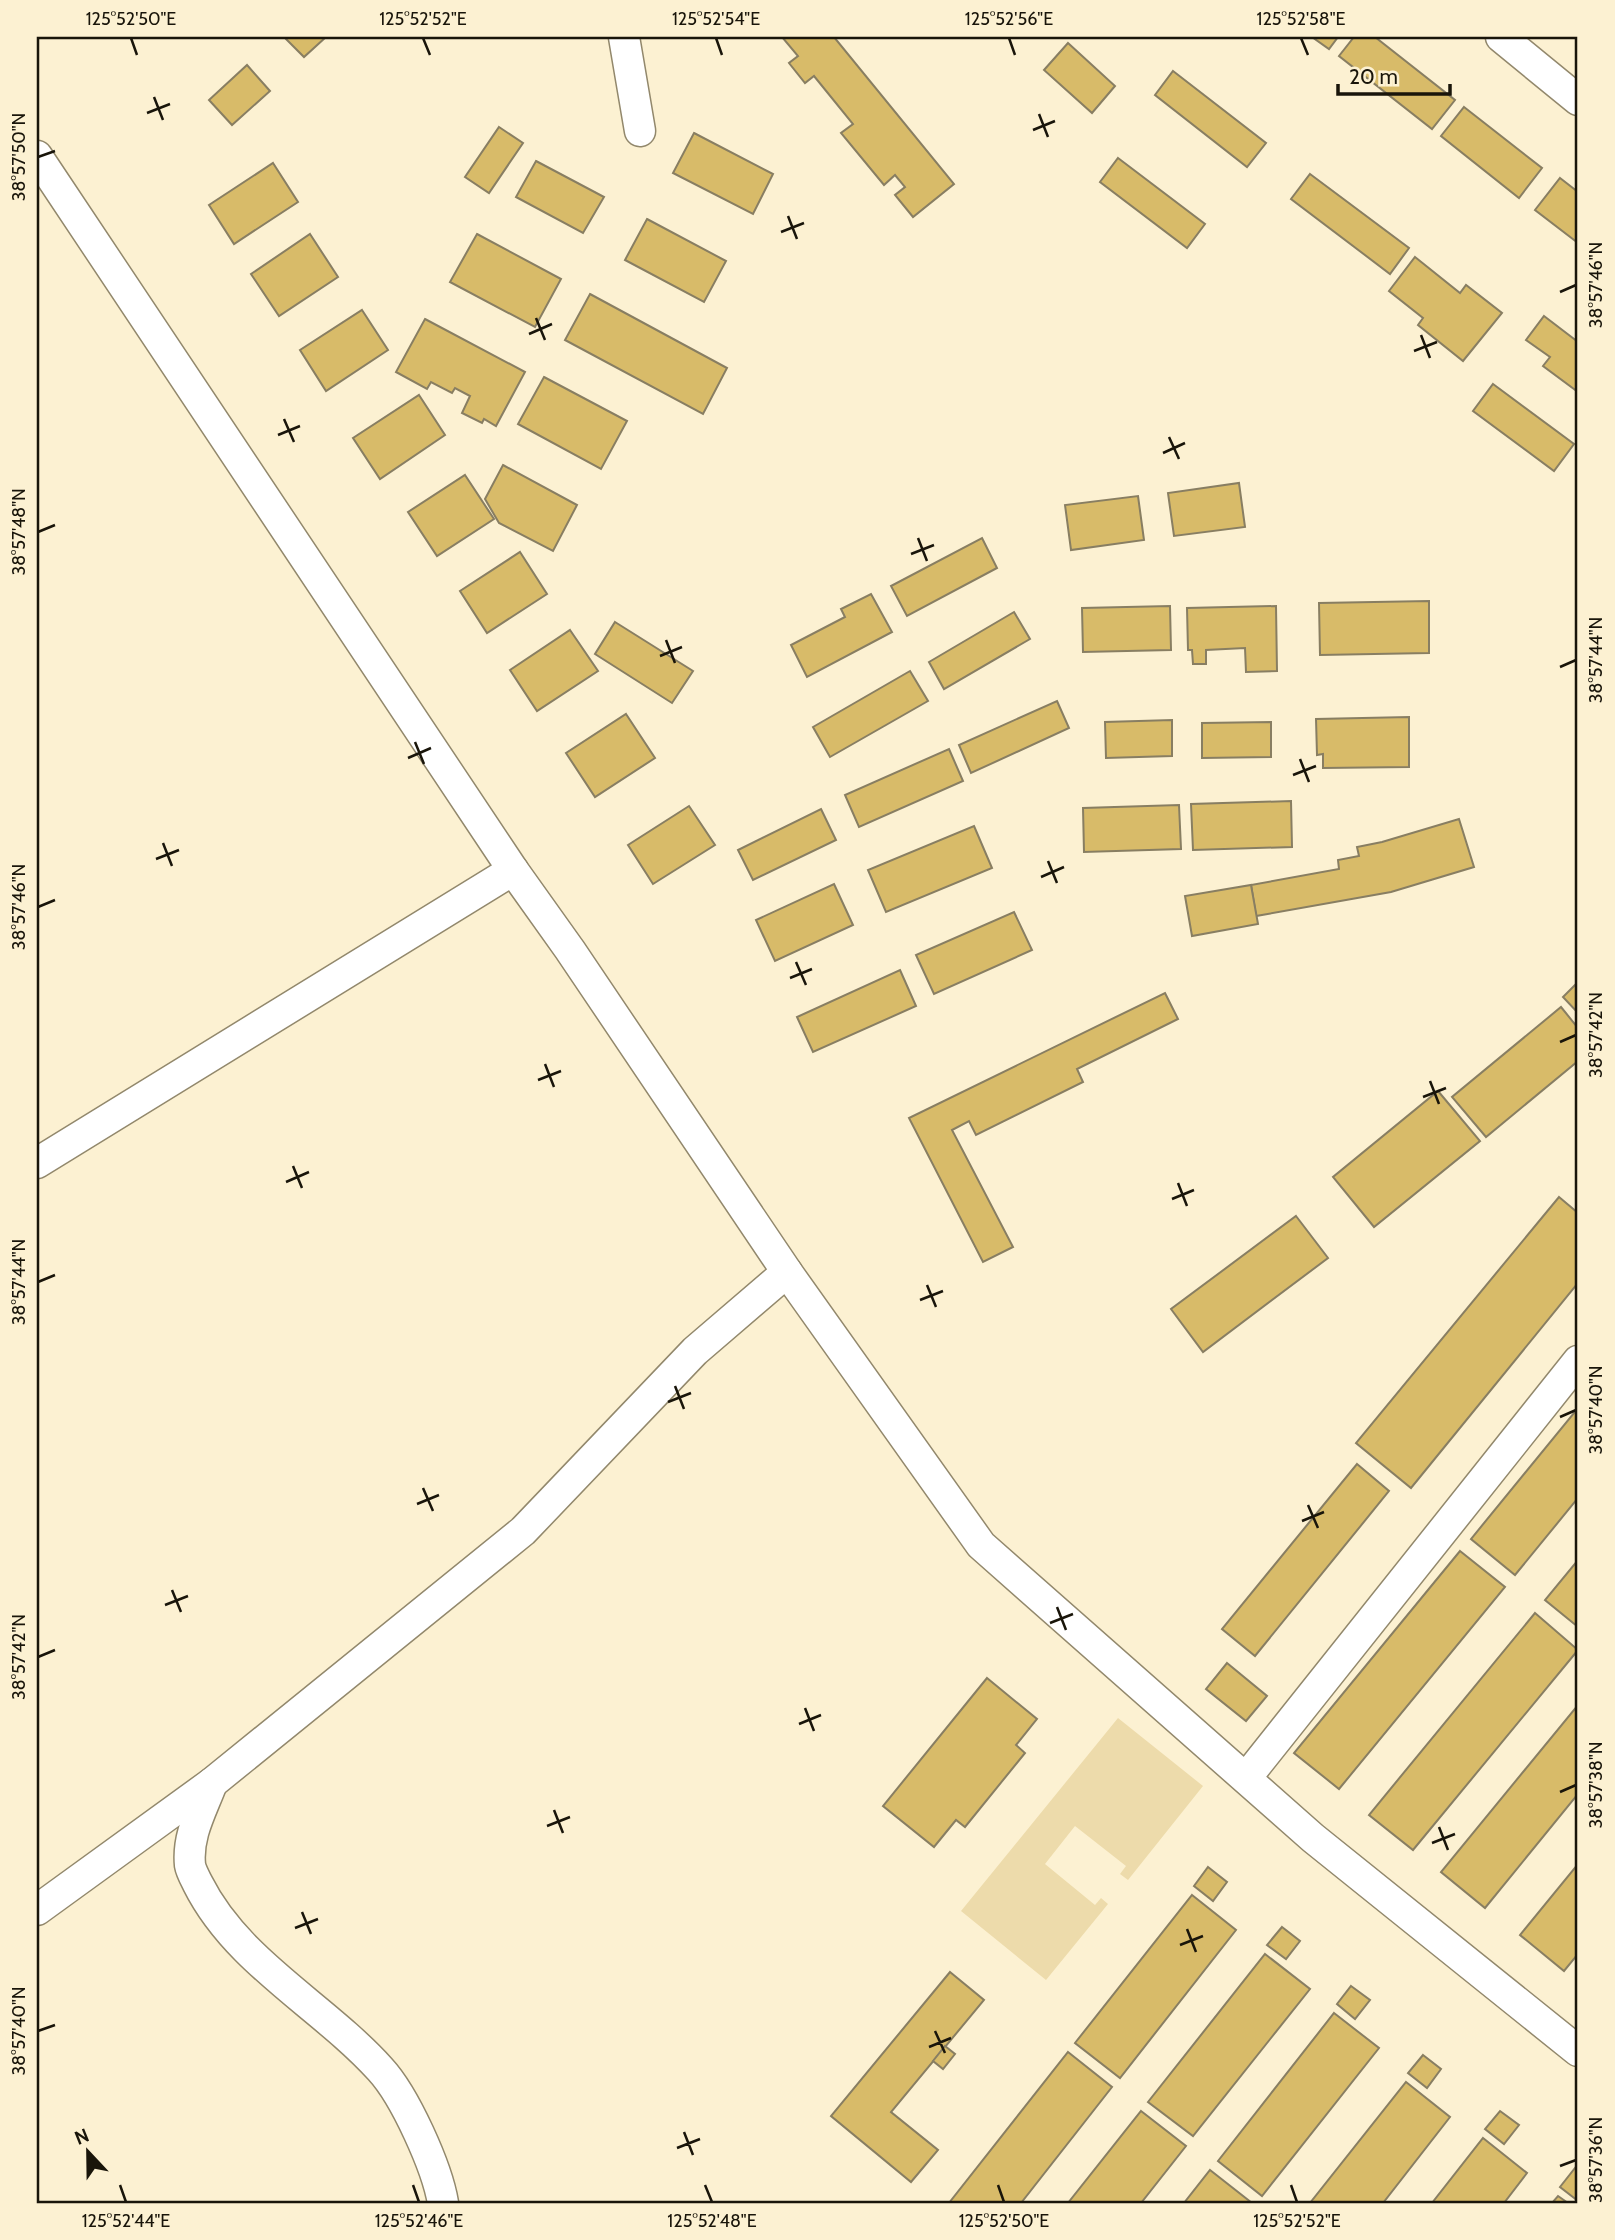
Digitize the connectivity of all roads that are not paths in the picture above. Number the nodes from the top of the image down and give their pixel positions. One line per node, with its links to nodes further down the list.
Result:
1 (624, 37): 4 (street)
2 (1501, 37): 3 (street)
3 (1578, 100)
4 (640, 131)
5 (37, 156): 6 (street)
6 (513, 870): 7 (street); 8 (street)
7 (39, 1156)
8 (787, 1272): 10 (street); 11 (street)
9 (1578, 1361): 10 (street)
10 (1246, 1778): 13 (street)
11 (212, 1783): 12 (street); 14 (street)
12 (37, 1910)
13 (1578, 2051)
14 (443, 2203)

